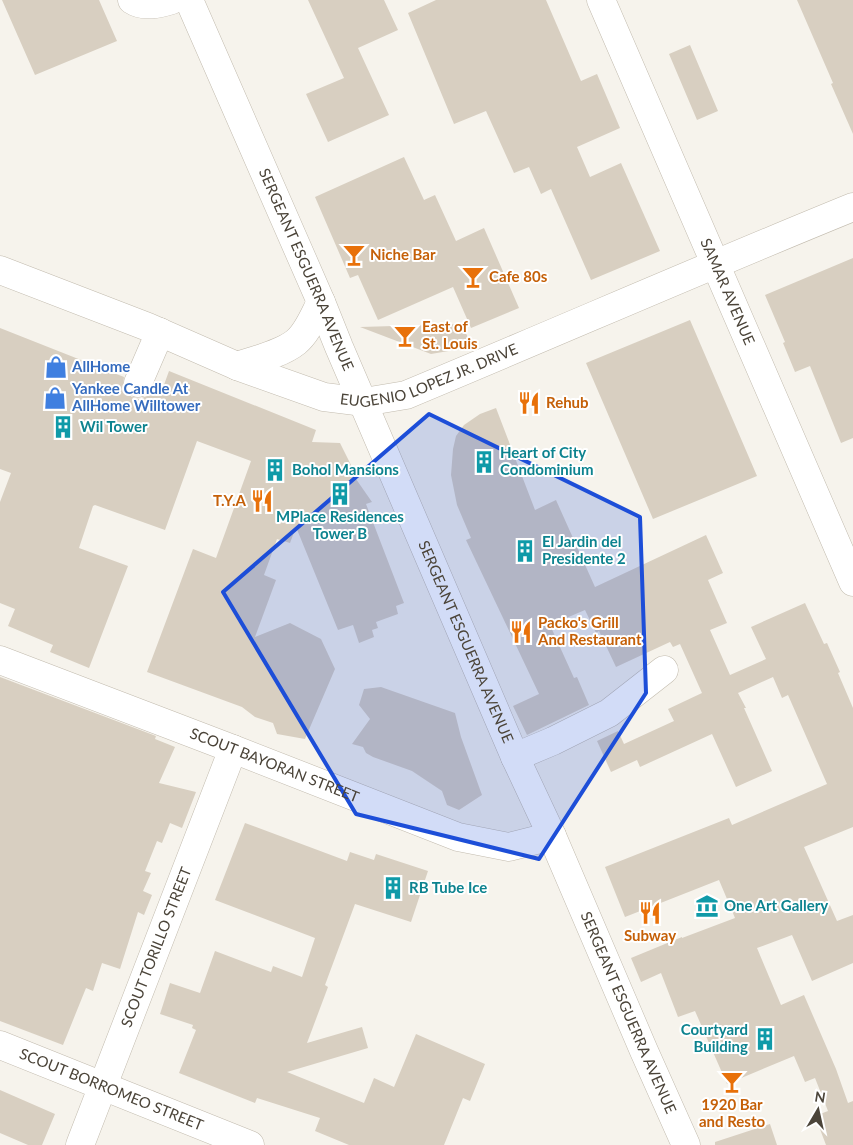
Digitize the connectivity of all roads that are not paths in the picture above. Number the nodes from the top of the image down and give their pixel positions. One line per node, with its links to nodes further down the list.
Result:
1 (132, 0): 2 (street)
2 (172, 0)
3 (189, 0): 8 (street, SERGEANT ESGUERRA AVENUE)
4 (601, 0): 6 (street, SAMAR AVENUE)
5 (853, 207): 6 (street, EUGENIO LOPEZ JR. DRIVE)
6 (715, 264): 12 (street, EUGENIO LOPEZ JR. DRIVE); 13 (street, SAMAR AVENUE)
7 (0, 270): 9 (street, EUGENIO LOPEZ JR. DRIVE)
8 (322, 302): 10 (street); 12 (street, SERGEANT ESGUERRA AVENUE)
9 (160, 332): 10 (street, EUGENIO LOPEZ JR. DRIVE); 11 (street)
10 (237, 366): 12 (street, EUGENIO LOPEZ JR. DRIVE)
11 (138, 383)
12 (364, 402): 17 (street, SERGEANT ESGUERRA AVENUE)
13 (853, 582)
14 (0, 660): 16 (street, SCOUT BAYORAN STREET)
15 (664, 670): 17 (street)
16 (233, 749): 18 (street, SCOUT BAYORAN STREET); 20 (street, SCOUT TORILLO STREET)
17 (515, 757): 18 (street, SERGEANT ESGUERRA AVENUE)
18 (552, 836): 23 (street, SERGEANT ESGUERRA AVENUE)
19 (0, 1045): 20 (street, SCOUT BORROMEO STREET)
20 (103, 1087): 21 (street, SCOUT TORILLO STREET); 22 (street, SCOUT BORROMEO STREET)
21 (80, 1145)
22 (250, 1145)
23 (686, 1145)

